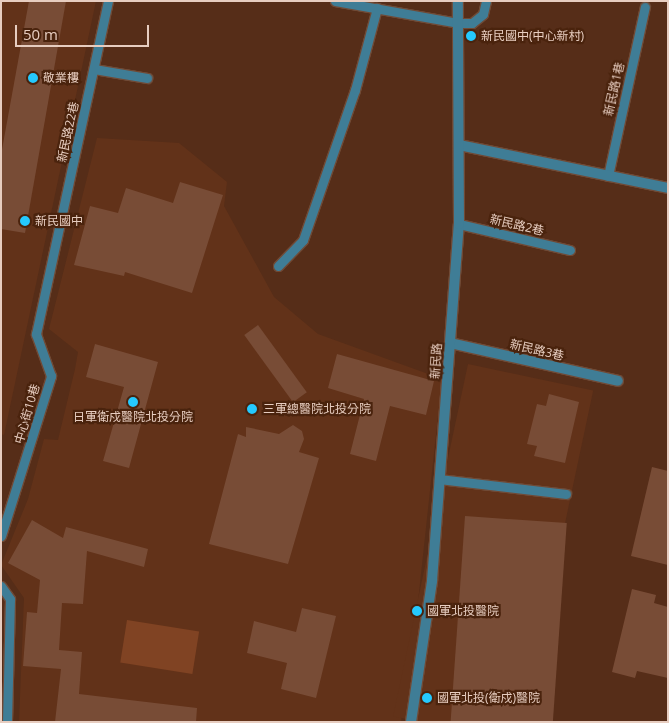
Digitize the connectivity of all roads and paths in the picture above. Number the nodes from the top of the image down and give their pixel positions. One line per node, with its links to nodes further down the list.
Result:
1 (108, 1): 8 (lane, 新民路22巷)
2 (335, 1): 6 (lane)
3 (458, 1): 7 (street, 新民路)
4 (486, 1): 7 (lane)
5 (645, 7): 11 (lane, 新民路1巷)
6 (377, 8): 7 (lane); 15 (lane)
7 (459, 23): 10 (street, 新民路)
8 (94, 69): 9 (lane); 16 (lane, 新民路22巷)
9 (147, 78)
10 (459, 145): 11 (street); 13 (street, 新民路)
11 (608, 176): 12 (street)
12 (668, 188)
13 (459, 224): 14 (lane, 新民路2巷); 17 (street, 新民路)
14 (570, 250)
15 (278, 266)
16 (52, 268): 21 (lane, 中心街10巷)
17 (450, 343): 18 (street, 新民路3巷); 19 (street, 新民路)
18 (618, 381)
19 (439, 480): 20 (lane); 24 (street, 新民路)
20 (566, 494)
21 (1, 536)
22 (1, 586): 23 (lane)
23 (7, 722)
24 (411, 722)

